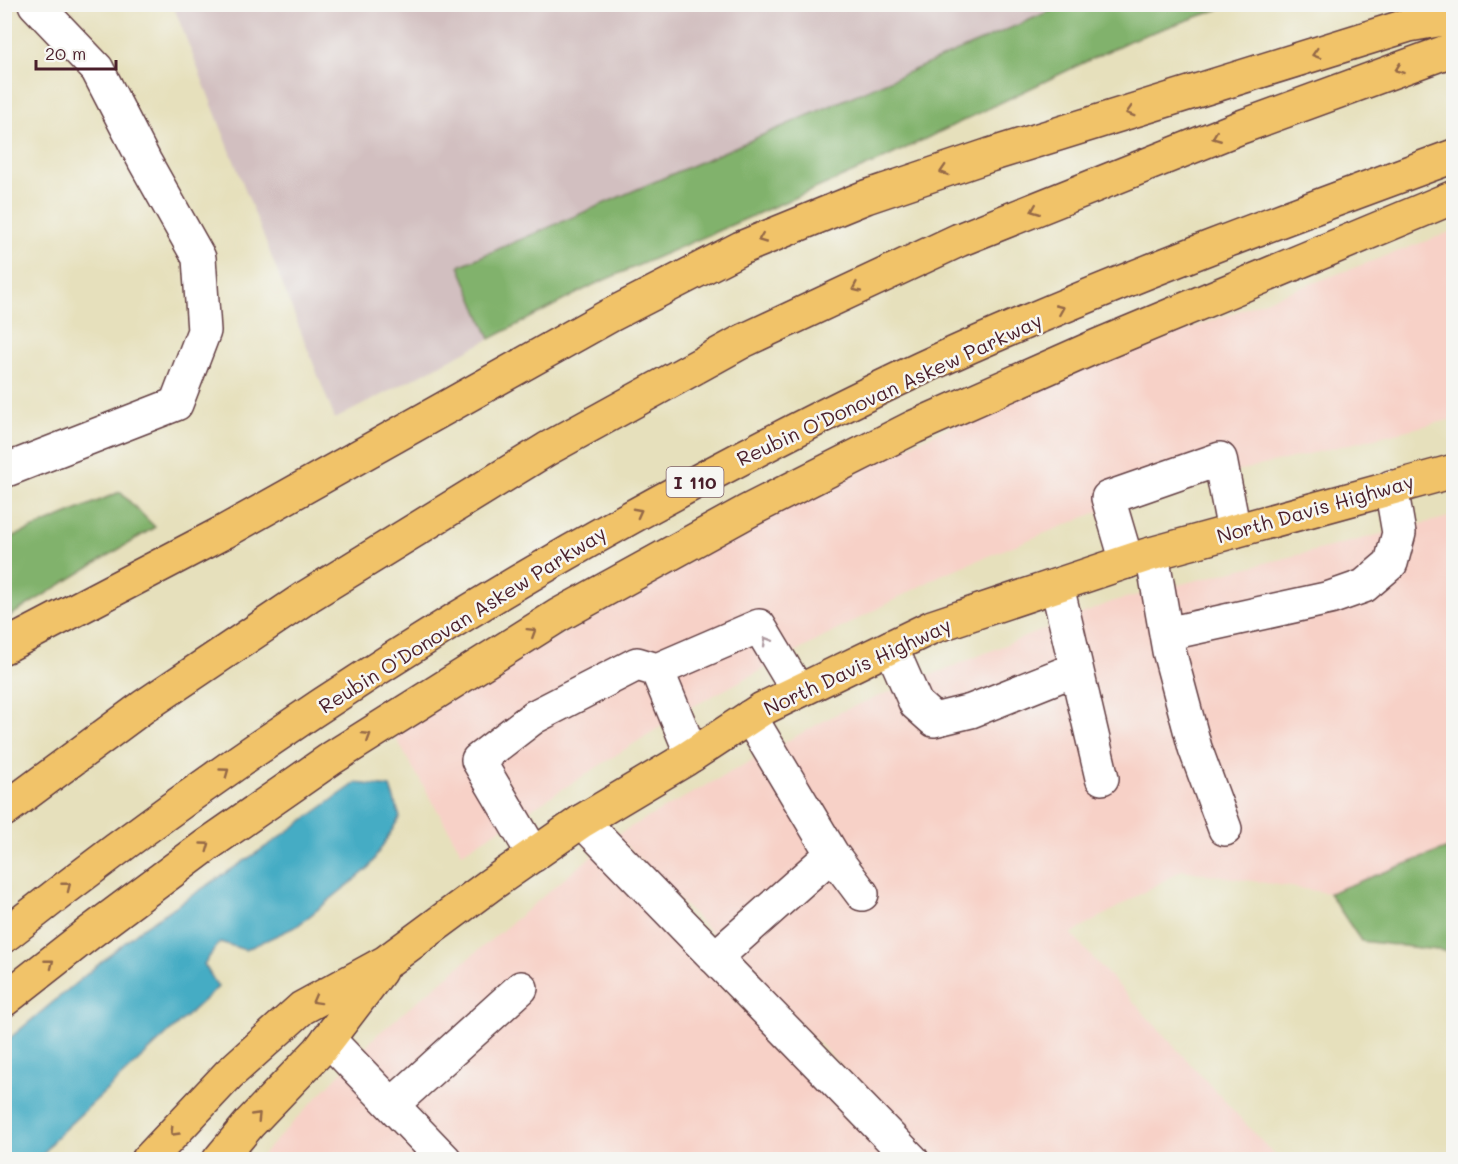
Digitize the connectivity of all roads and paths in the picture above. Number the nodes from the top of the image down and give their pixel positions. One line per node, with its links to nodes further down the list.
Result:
1 (35, 4): 6 (street)
2 (1454, 17): 13 (main road, one-way to 13)
3 (1454, 48): 21 (main road, one-way to 21)
4 (1454, 156): 27 (main road, Reubin O'Donovan Askew Parkway / I 110, one-way to 4)
5 (1454, 197): 31 (main road, one-way to 5)
6 (4, 471)
7 (1454, 471): 8 (main road, North Davis Highway)
8 (1391, 487): 9 (main road, North Davis Highway); 12 (street)
9 (1234, 531): 10 (main road, North Davis Highway); 10 (street)
10 (1139, 558): 11 (main road, North Davis Highway); 12 (street)
11 (1057, 586): 14 (main road, North Davis Highway); 15 (street)
12 (1166, 634): 23 (street)
13 (4, 647)
14 (891, 647): 15 (street); 17 (main road, North Davis Highway)
15 (1076, 669): 20 (street)
16 (657, 670): 17 (street, one-way to 16); 19 (street); 25 (street)
17 (798, 691): 18 (main road, North Davis Highway)
18 (750, 717): 19 (main road, North Davis Highway); 24 (street)
19 (692, 755): 22 (main road, North Davis Highway)
20 (1102, 778)
21 (4, 810)
22 (582, 821): 25 (main road, North Davis Highway); 28 (street)
23 (1225, 829)
24 (832, 854): 26 (street); 28 (street)
25 (534, 855): 29 (main road, North Davis Highway)
26 (862, 894)
27 (4, 936)
28 (716, 958): 37 (street)
29 (386, 962): 32 (main road, North Davis Highway); 34 (main road, North Davis Highway, one-way to 34)
30 (521, 988): 33 (street)
31 (4, 1000)
32 (328, 1039): 33 (street); 35 (main road, North Davis Highway, one-way to 32)
33 (393, 1104): 36 (street)
34 (148, 1160)
35 (219, 1160)
36 (445, 1160)
37 (912, 1160)

